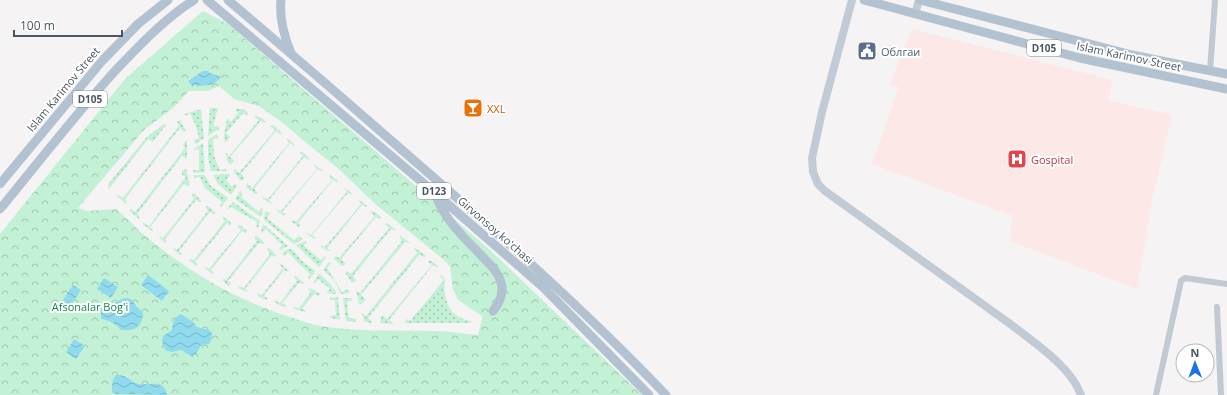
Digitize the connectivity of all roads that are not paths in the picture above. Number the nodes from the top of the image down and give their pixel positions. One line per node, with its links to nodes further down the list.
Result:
1 (168, 0): 15 (main road, Islam Karimov Street / D105)
2 (194, 0): 17 (main road, D105)
3 (207, 0): 16 (main road, Girvonsoy koʻchasi / D123)
4 (228, 0): 11 (main road, Girvonsoy koʻchasi / D123)
5 (280, 0): 11 (main road)
6 (852, 0): 27 (street)
7 (864, 0): 10 (main road, Islam Karimov Street / D105)
8 (920, 0): 10 (street); 12 (main road, Islam Karimov Street / D105)
9 (1215, 0): 12 (street)
10 (915, 14): 14 (main road, Islam Karimov Street / D105)
11 (292, 54): 21 (main road, Girvonsoy koʻchasi / D123)
12 (1210, 71): 13 (main road, Islam Karimov Street / D105)
13 (1227, 74)
14 (1227, 89)
15 (0, 184)
16 (435, 193): 20 (main road); 22 (main road, Girvonsoy koʻchasi / D123)
17 (0, 209)
18 (1227, 284): 28 (street)
19 (1217, 307): 29 (street)
20 (493, 311)
21 (616, 345): 22 (main road); 23 (main road, Girvonsoy koʻchasi / D123)
22 (609, 354): 24 (main road, Girvonsoy koʻchasi / D123)
23 (638, 366): 24 (main road); 26 (main road, Girvonsoy koʻchasi / D123)
24 (632, 377): 25 (main road, Girvonsoy koʻchasi / D123)
25 (649, 395)
26 (666, 395)
27 (1081, 395)
28 (1156, 395)
29 (1221, 395)

